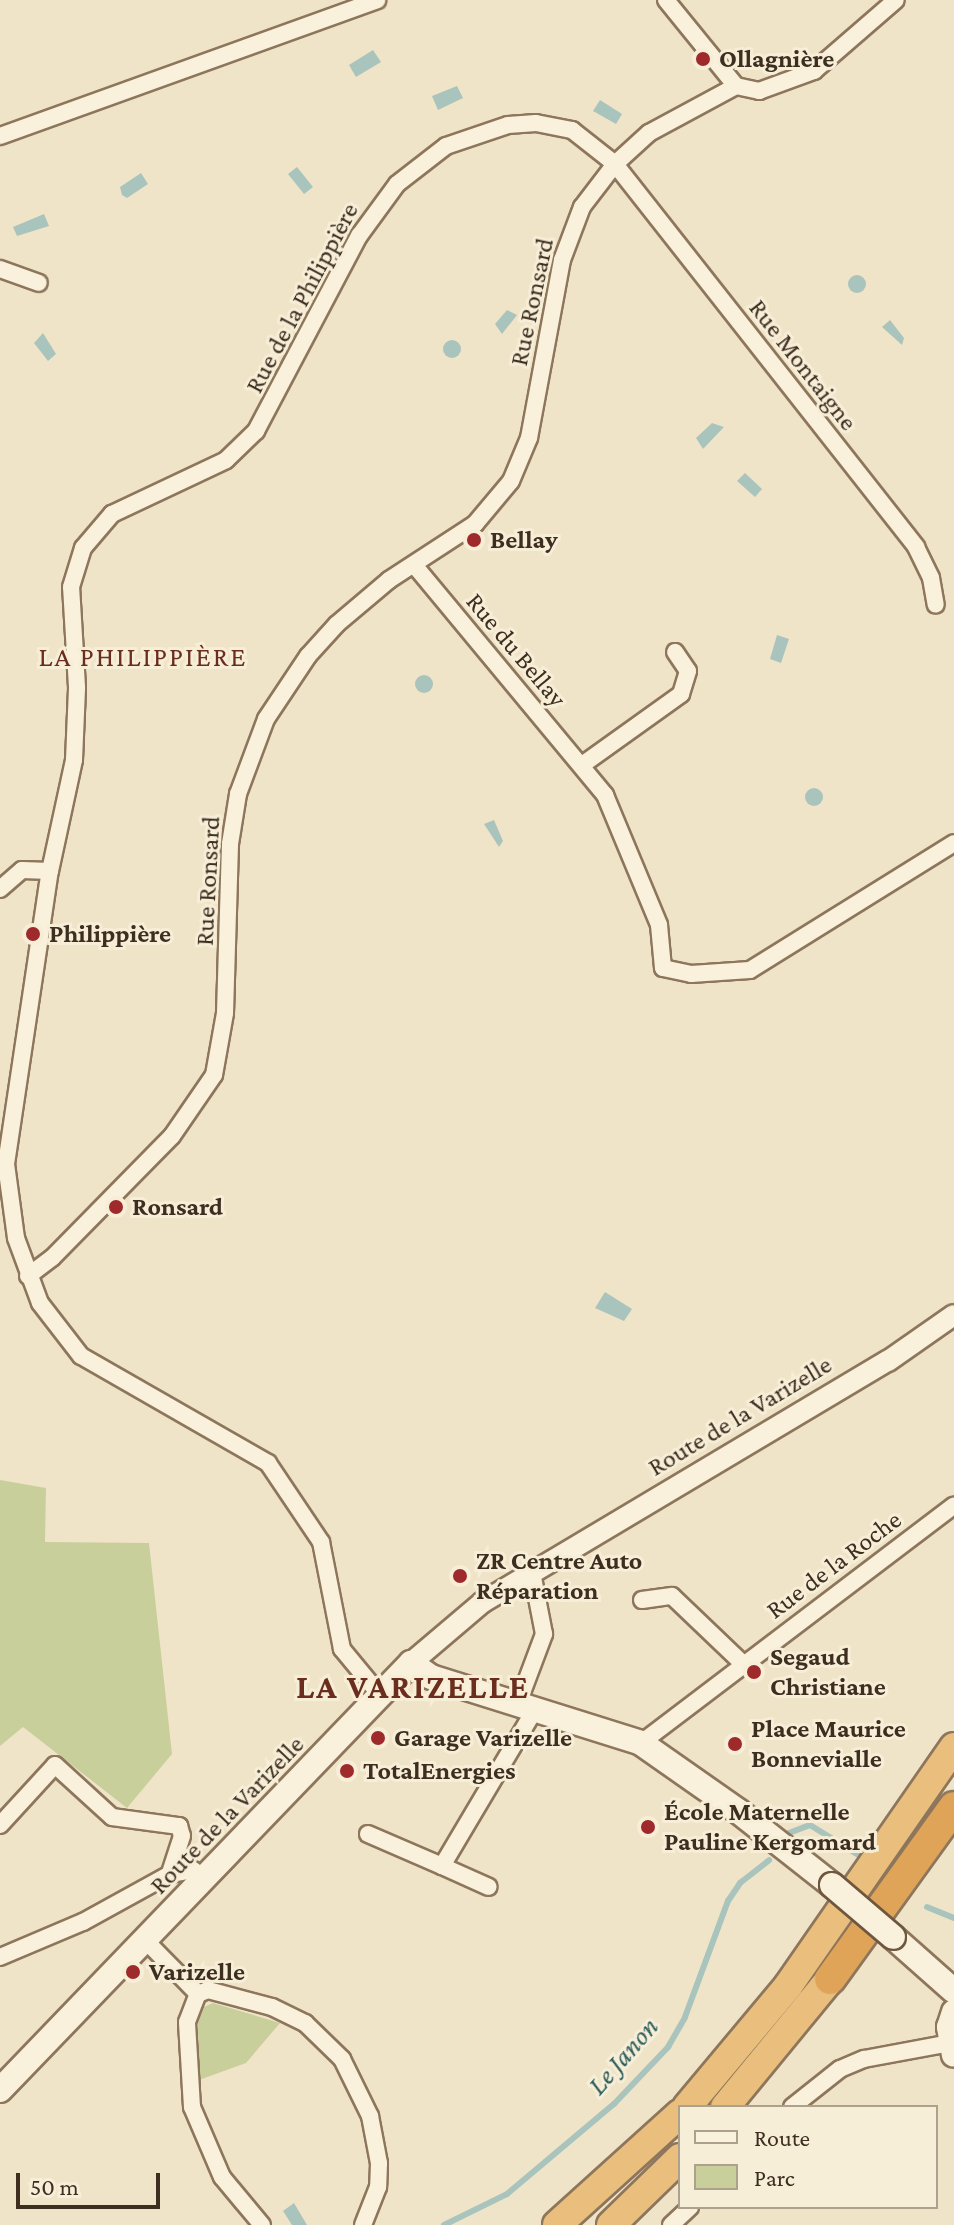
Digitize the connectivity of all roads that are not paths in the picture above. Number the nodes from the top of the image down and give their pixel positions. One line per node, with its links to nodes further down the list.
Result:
1 (377, 0): 5 (street)
2 (666, 0): 4 (street)
3 (896, 0): 4 (street)
4 (736, 86): 6 (street, Rue Ronsard)
5 (0, 136)
6 (615, 164): 9 (street, Rue Ronsard); 10 (street, Rue Montaigne); 14 (street, Rue de la Philippière)
7 (0, 269): 8 (street)
8 (39, 283)
9 (415, 566): 12 (street, Rue du Bellay); 17 (street, Rue Ronsard)
10 (936, 605)
11 (675, 652): 12 (street)
12 (582, 765): 13 (street, Rue du Bellay)
13 (954, 843)
14 (50, 871): 15 (street); 16 (street)
15 (0, 889)
16 (6, 1112): 17 (street)
17 (28, 1276): 24 (street)
18 (954, 1315): 20 (street, Route de la Varizelle)
19 (954, 1505): 23 (street, Rue de la Roche)
20 (532, 1572): 22 (street, Route de la Varizelle); 25 (street)
21 (642, 1600): 23 (street)
22 (411, 1663): 24 (main road, Route de la Varizelle); 25 (main road)
23 (742, 1663): 26 (street)
24 (380, 1695): 33 (main road, Route de la Varizelle)
25 (529, 1699): 26 (main road); 31 (street)
26 (641, 1743): 38 (main road, bridge)
27 (954, 1747): 43 (highway)
28 (954, 1807): 37 (highway)
29 (0, 1825): 32 (street)
30 (368, 1834): 31 (street)
31 (442, 1866): 34 (street)
32 (170, 1874): 33 (street); 36 (street)
33 (205, 1878): 35 (main road, Route de la Varizelle)
34 (489, 1887)
35 (145, 1940): 39 (street); 42 (main road, Route de la Varizelle)
36 (0, 1957)
37 (830, 1979): 44 (highway)
38 (954, 1991)
39 (198, 1994): 49 (street); 50 (street)
40 (954, 2012): 41 (main road)
41 (952, 2049): 45 (street)
42 (0, 2090)
43 (689, 2105)
44 (727, 2105)
45 (795, 2105)
46 (678, 2116): 51 (highway)
47 (678, 2160): 52 (highway)
48 (688, 2209): 53 (street)
49 (262, 2225)
50 (363, 2225)
51 (557, 2225)
52 (611, 2225)
53 (671, 2225)

